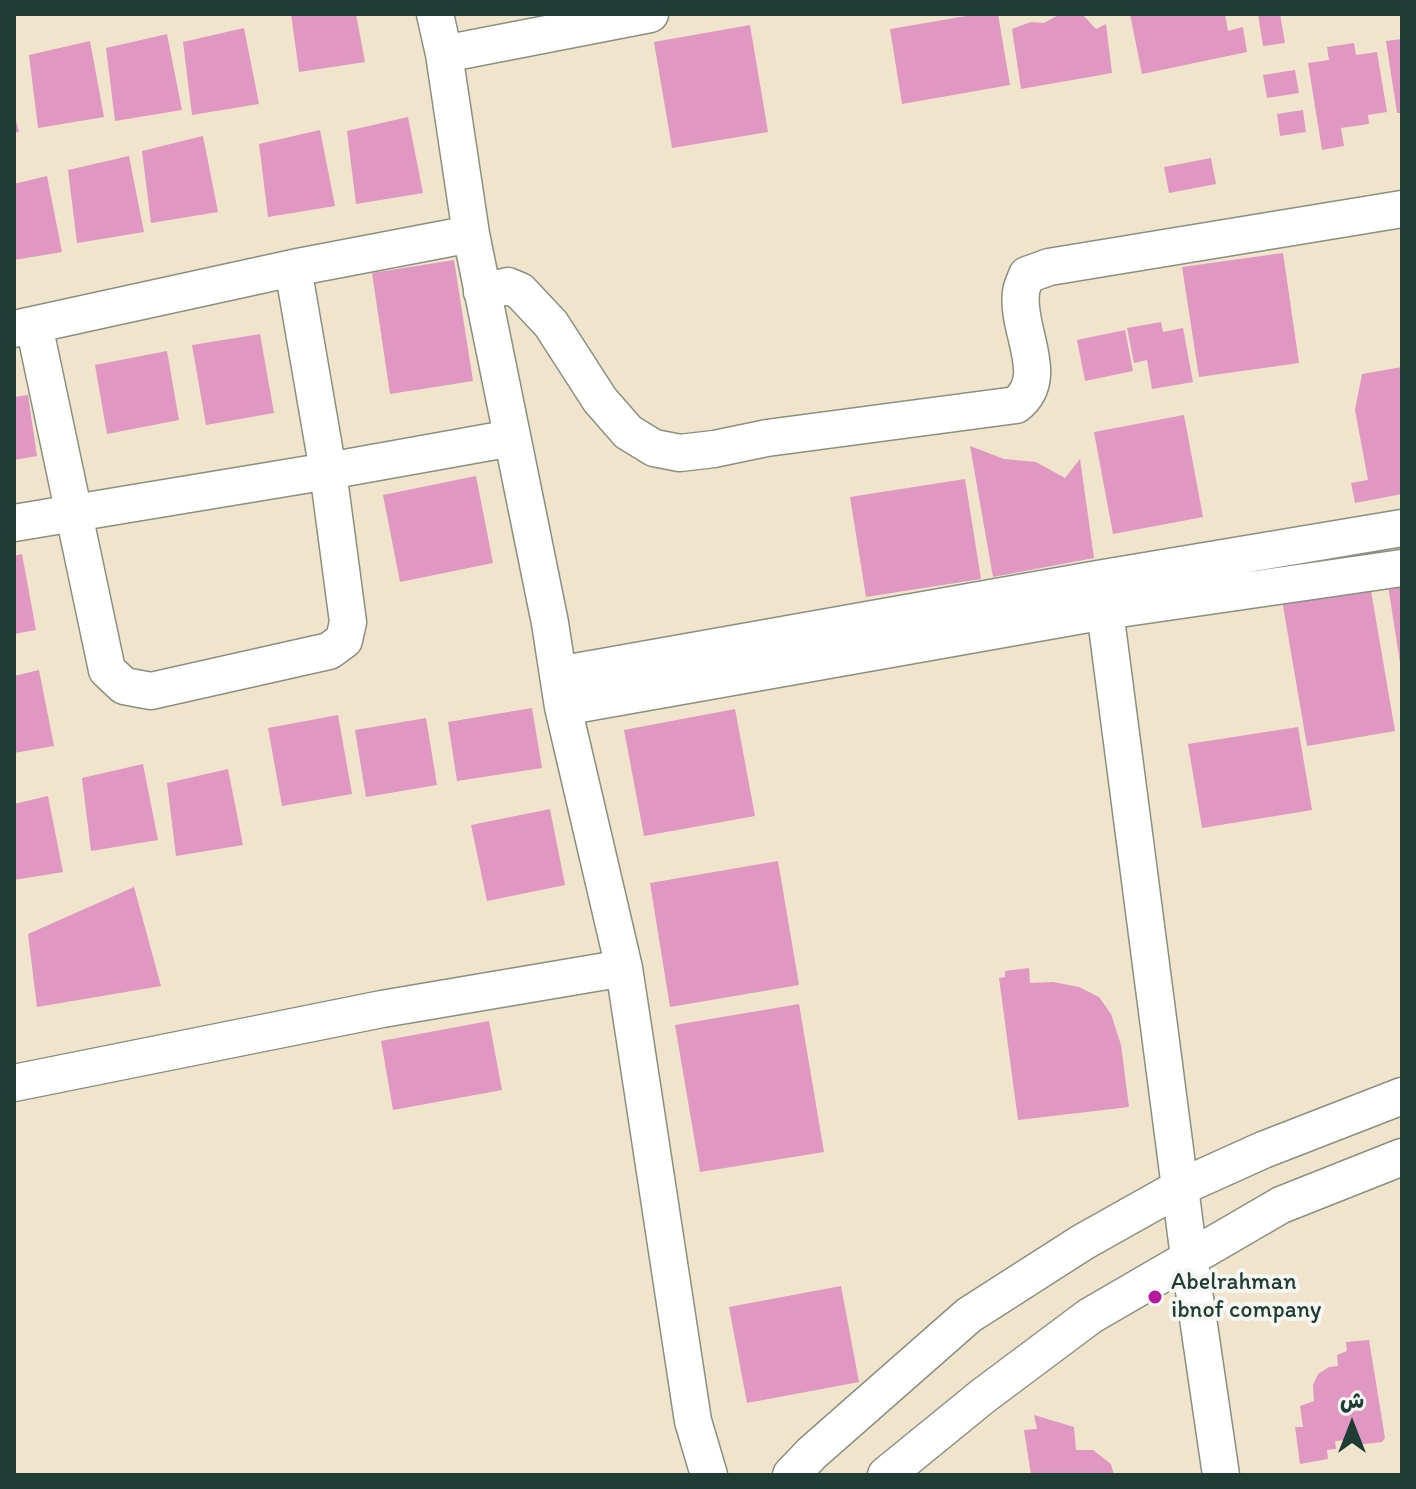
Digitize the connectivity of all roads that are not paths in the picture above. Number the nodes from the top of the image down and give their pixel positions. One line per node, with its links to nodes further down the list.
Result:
1 (435, 14): 3 (street)
2 (650, 14): 3 (street)
3 (444, 54): 5 (street)
4 (1402, 209): 7 (street)
5 (471, 234): 6 (street); 7 (street)
6 (293, 268): 8 (street); 10 (street)
7 (482, 292): 9 (street)
8 (24, 327): 11 (street)
9 (512, 438): 10 (street); 16 (street)
10 (328, 471): 11 (street); 11 (street)
11 (74, 513): 12 (street)
12 (14, 523)
13 (1402, 528): 15 (street)
14 (1402, 568): 15 (street)
15 (1101, 595): 16 (street); 21 (street)
16 (561, 691): 17 (street)
17 (624, 968): 18 (street); 23 (street)
18 (16, 1072)
19 (1402, 1096): 21 (street)
20 (1402, 1157): 22 (street)
21 (1181, 1187): 22 (street); 24 (street)
22 (1189, 1257): 25 (street); 26 (street)
23 (709, 1475)
24 (791, 1475)
25 (886, 1475)
26 (1221, 1475)

